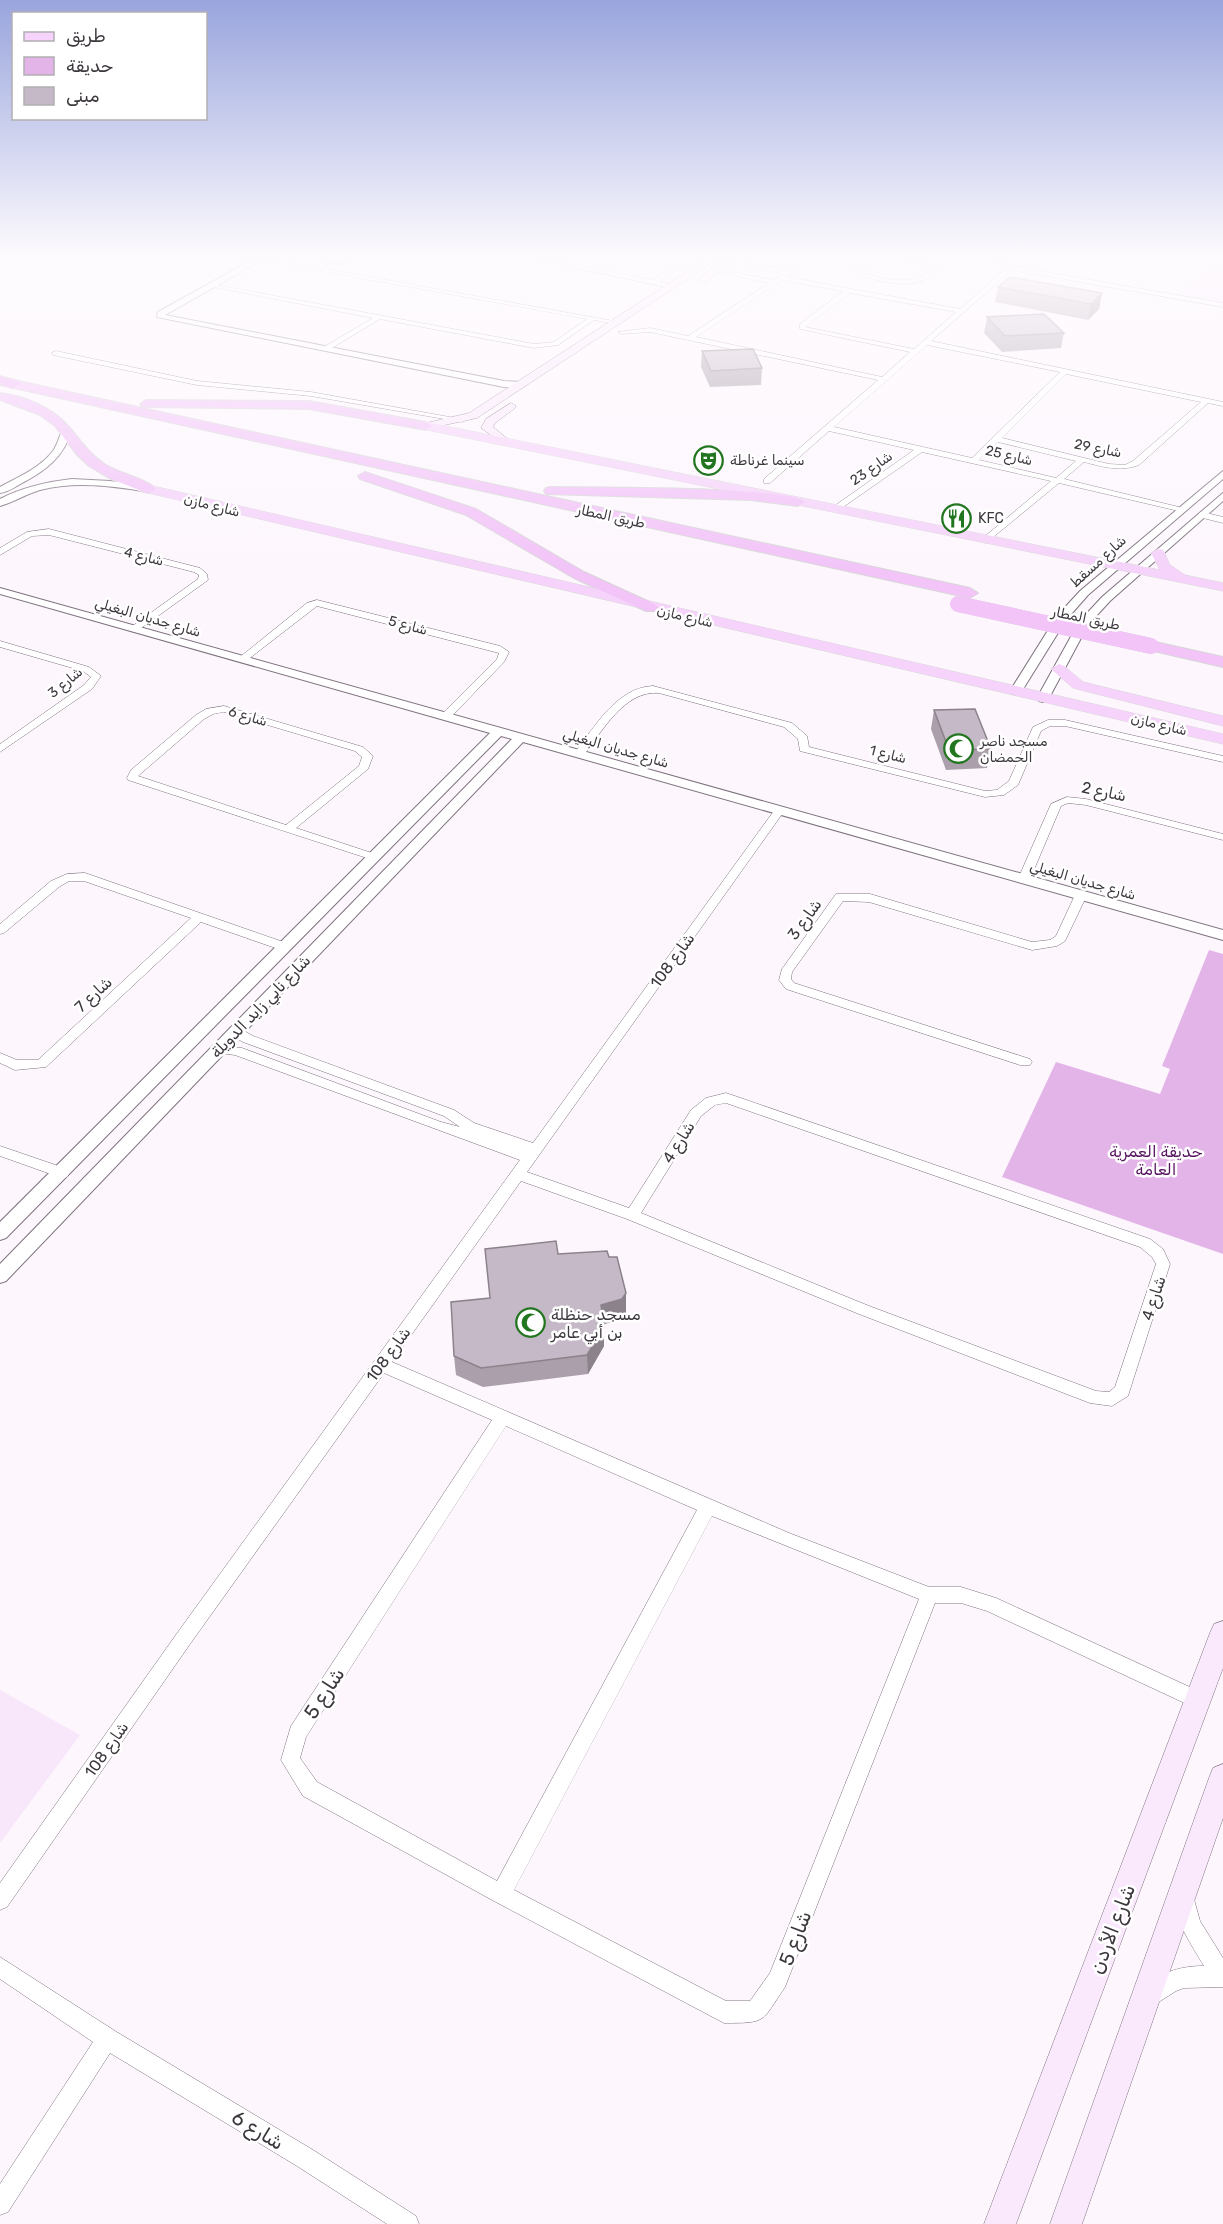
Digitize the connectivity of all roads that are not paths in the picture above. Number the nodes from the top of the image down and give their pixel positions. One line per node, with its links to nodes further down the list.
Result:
1 (107, 364): 18 (street)
2 (402, 364): 12 (street)
3 (553, 364): 12 (main road)
4 (573, 364): 9 (main road)
5 (811, 364): 10 (street)
6 (900, 364): 10 (street)
7 (1035, 364): 8 (street)
8 (1066, 370): 16 (street); 23 (street)
9 (555, 376)
10 (883, 379): 21 (street)
11 (4, 382): 13 (highway, طريق المطار)
12 (514, 386): 18 (main road)
13 (61, 395): 20 (highway); 26 (highway, طريق المطار)
14 (1, 396): 22 (highway); 29 (highway, طريق المطار)
15 (519, 400): 19 (main road)
16 (1209, 400): 17 (street); 27 (street, شارع 29)
17 (1223, 403)
18 (467, 418): 19 (main road); 20 (main road)
19 (490, 421): 24 (main road)
20 (426, 426): 24 (main road)
21 (828, 428): 25 (street, شارع 25); 32 (street)
22 (66, 430): 33 (highway); 34 (street)
23 (996, 439): 27 (street, شارع 29); 28 (street)
24 (504, 441): 37 (main road)
25 (921, 449): 28 (street, شارع 25); 39 (street, شارع 23)
26 (350, 459): 37 (highway); 55 (highway, طريق المطار)
27 (1082, 460): 31 (street)
28 (974, 461): 31 (street, شارع 25)
29 (365, 476): 53 (highway); 55 (highway, طريق المطار, bridge)
30 (1222, 479): 35 (street, شارع مسقط)
31 (1059, 481): 40 (street, شارع 25); 43 (street)
32 (767, 482)
33 (149, 489): 34 (street); 53 (main road, شارع مازن)
34 (9, 490): 38 (street)
35 (1205, 490): 36 (street); 40 (street, شارع مسقط)
36 (1223, 495): 41 (street, شارع مسقط)
37 (798, 502): 39 (main road)
38 (0, 503)
39 (836, 509): 43 (main road)
40 (1183, 509): 45 (street, شارع مسقط)
41 (1202, 515): 42 (street); 46 (street, شارع مسقط)
42 (1223, 520)
43 (986, 540): 47 (main road)
44 (0, 552): 54 (street, شارع 4)
45 (1128, 554): 47 (main road); 48 (street, شارع مسقط)
46 (1158, 554): 49 (street, شارع مسقط); 50 (main road)
47 (1090, 560): 48 (main road)
48 (1116, 565): 49 (main road); 61 (street, شارع مسقط)
49 (1137, 570): 50 (main road); 60 (street, شارع مسقط)
50 (1182, 579): 51 (main road)
51 (1223, 587)
52 (0, 591): 54 (street, شارع جديان البغيلي)
53 (651, 608): 61 (main road, شارع مازن)
54 (134, 628): 58 (street, شارع جديان البغيلي)
55 (1153, 639): 57 (highway, طريق المطار); 59 (highway, طريق المطار)
56 (0, 644): 68 (street, شارع 3)
57 (1223, 648)
58 (243, 659): 63 (street, شارع جديان البغيلي); 63 (street, شارع 5)
59 (1223, 662)
60 (1059, 669): 62 (street, شارع مسقط); 64 (main road)
61 (1016, 691): 62 (main road, شارع مازن)
62 (1043, 698): 66 (main road, شارع مازن)
63 (446, 716): 65 (street, شارع جديان البغيلي)
64 (1223, 721)
65 (499, 731): 67 (street, شارع جديان البغيلي); 72 (street, شارع نابي زايد الدويلة)
66 (1210, 736): 69 (street)
67 (521, 737): 70 (street, شارع جديان البغيلي); 73 (street, شارع نابي زايد الدويلة)
68 (0, 749)
69 (1198, 753): 70 (street, شارع 1); 71 (street, شارع 1)
70 (579, 754): 75 (street, شارع جديان البغيلي)
71 (1223, 759)
72 (441, 789): 73 (street); 74 (street, شارع نابي زايد الدويلة)
73 (464, 796): 76 (street, شارع نابي زايد الدويلة)
74 (423, 807): 76 (street); 79 (street, شارع نابي زايد الدويلة)
75 (780, 810): 80 (street, شارع جديان البغيلي); 97 (street, شارع 108)
76 (446, 815): 86 (street, شارع نابي زايد الدويلة)
77 (289, 828): 77 (street, شارع 6); 79 (street, شارع 6)
78 (1223, 837): 80 (street, شارع 2)
79 (374, 857): 85 (street, شارع نابي زايد الدويلة)
80 (1024, 879): 81 (street, شارع جديان البغيلي)
81 (1081, 895): 84 (street, شارع جديان البغيلي); 90 (street, شارع 3)
82 (198, 918): 83 (street); 85 (street); 89 (street, شارع 7)
83 (0, 930)
84 (1223, 935)
85 (285, 947): 94 (street, شارع نابي زايد الدويلة)
86 (237, 1028): 87 (street, شارع نابي زايد الدويلة); 88 (street)
87 (218, 1048): 91 (street); 95 (street, شارع نابي زايد الدويلة)
88 (292, 1055): 91 (street); 92 (street)
89 (0, 1058)
90 (1025, 1062)
91 (281, 1067): 93 (street)
92 (449, 1113): 93 (street); 97 (street)
93 (438, 1126): 97 (street)
94 (100, 1135): 95 (street); 98 (street, شارع نابي زايد الدويلة)
95 (128, 1143): 100 (street, شارع نابي زايد الدويلة)
96 (0, 1151): 98 (street)
97 (533, 1154): 99 (street, شارع 108)
98 (62, 1173): 100 (street); 102 (street, شارع نابي زايد الدويلة)
99 (518, 1174): 101 (street, شارع 4); 104 (street, شارع 108)
100 (91, 1181): 103 (street, شارع نابي زايد الدويلة)
101 (632, 1215): 101 (street, شارع 4)
102 (0, 1233)
103 (0, 1276)
104 (380, 1364): 105 (street); 113 (street, شارع 108)
105 (502, 1418): 106 (street); 112 (street, شارع 5)
106 (708, 1507): 107 (street); 112 (street)
107 (929, 1595): 109 (street); 112 (street, شارع 5)
108 (1223, 1633): 109 (main road, شارع الأردن)
109 (1198, 1700): 120 (main road, شارع الأردن)
110 (1223, 1778): 111 (main road)
111 (1183, 1891): 115 (street); 116 (main road)
112 (501, 1894)
113 (0, 1900)
114 (0, 1967): 117 (street, شارع 6)
115 (1222, 1976): 116 (street)
116 (1145, 2004): 121 (main road)
117 (107, 2039): 118 (street); 119 (street, شارع 6)
118 (0, 2204)
119 (408, 2224)
120 (1000, 2224)
121 (1066, 2224)

